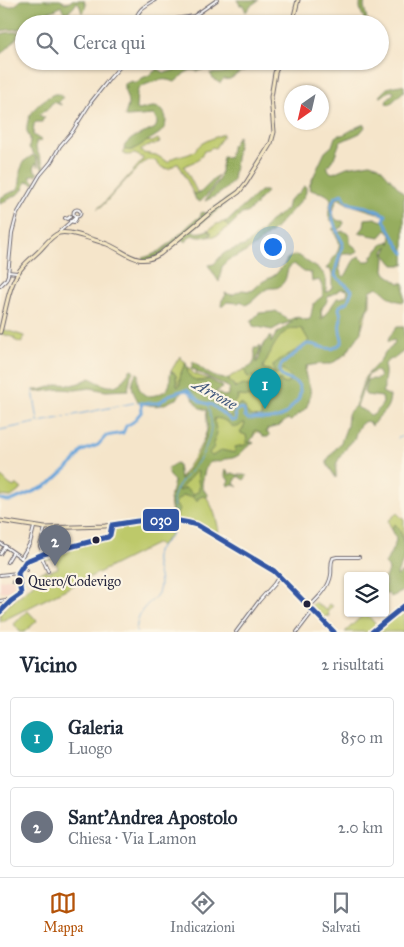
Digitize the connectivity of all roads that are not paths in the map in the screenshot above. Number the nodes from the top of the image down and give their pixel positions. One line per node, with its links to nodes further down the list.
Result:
1 (155, 0): 4 (street)
2 (217, 0): 5 (street)
3 (298, 0): 6 (street)
4 (137, 15)
5 (195, 15)
6 (294, 15)
7 (117, 70): 13 (street)
8 (277, 70): 12 (street)
9 (72, 215): 10 (street); 10 (street); 11 (street)
10 (76, 217): 12 (street)
11 (65, 218)
12 (58, 234): 14 (street)
13 (8, 272): 14 (street); 15 (street)
14 (17, 273): 16 (street)
15 (0, 286)
16 (0, 332)
17 (0, 521): 19 (street)
18 (112, 525): 20 (street); 21 (street); 21 (street); 38 (street)
19 (34, 527): 20 (street); 30 (street)
20 (45, 528): 28 (street)
21 (110, 532): 25 (street)
22 (67, 536): 25 (street)
23 (0, 543): 24 (street)
24 (5, 546): 26 (street); 27 (street)
25 (67, 548): 28 (street)
26 (13, 552): 30 (street); 32 (street)
27 (0, 554)
28 (42, 554): 31 (street); 35 (street)
29 (359, 557): 44 (street)
30 (21, 558): 31 (street)
31 (26, 561): 33 (street)
32 (7, 562)
33 (22, 567): 34 (street); 36 (street)
34 (27, 570)
35 (48, 572)
36 (18, 573): 37 (street); 39 (street)
37 (0, 575)
38 (279, 576): 44 (street); 47 (street)
39 (19, 581): 40 (street); 42 (street)
40 (13, 582)
41 (0, 601): 42 (street)
42 (7, 605): 46 (street)
43 (404, 606): 50 (street)
44 (309, 607): 45 (street)
45 (313, 611): 48 (street); 49 (street)
46 (0, 612)
47 (236, 632)
48 (296, 632)
49 (334, 632)
50 (372, 632)

